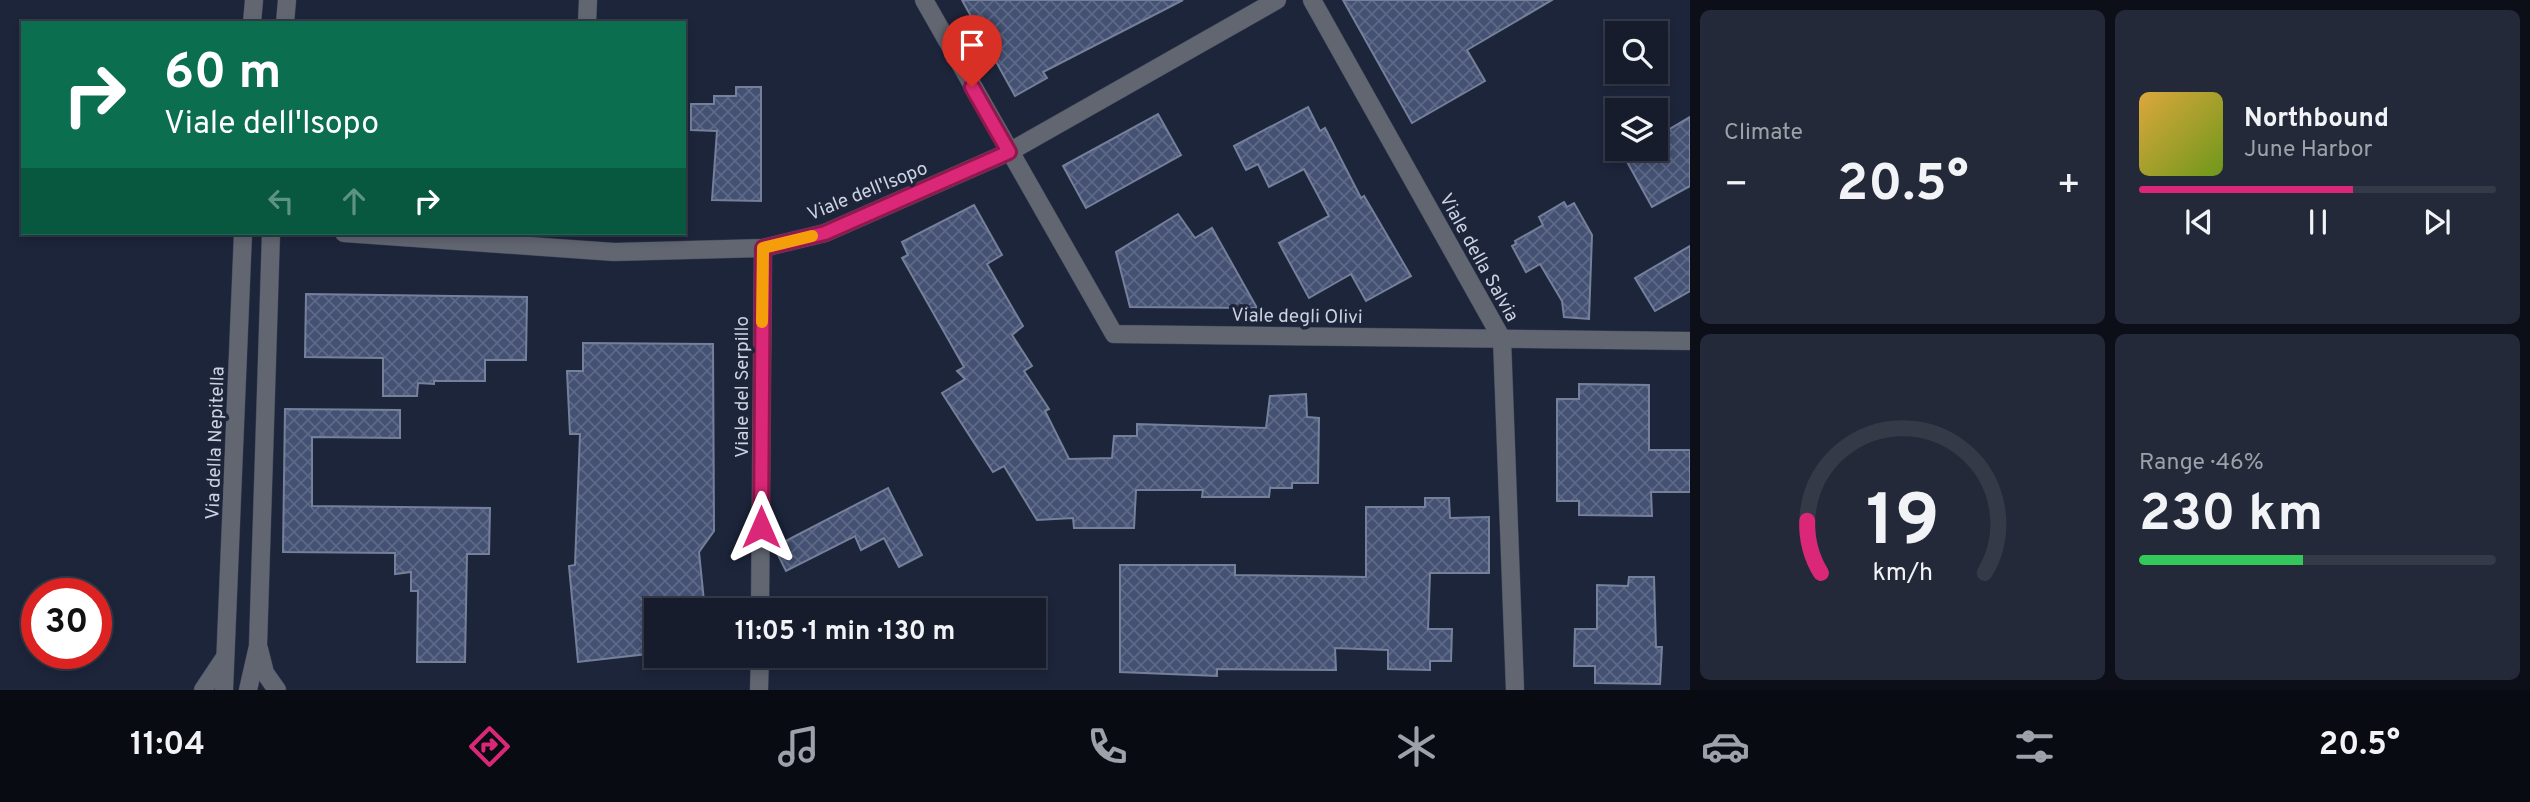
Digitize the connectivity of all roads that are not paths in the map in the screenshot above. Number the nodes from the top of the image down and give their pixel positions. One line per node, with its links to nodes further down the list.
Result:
1 (254, 0): 7 (street)
2 (287, 0): 8 (street)
3 (588, 0): 9 (street)
4 (924, 0): 10 (street)
5 (1277, 0): 10 (street, Viale dell'Isopo)
6 (1312, 0): 16 (street, Viale della Salvia)
7 (252, 21)
8 (285, 21)
9 (587, 21)
10 (1009, 152): 15 (street, Viale dell'Isopo); 16 (street, Viale degli Olivi)
11 (243, 235): 20 (street, Via della Nepitella)
12 (271, 235): 19 (street)
13 (401, 235): 14 (street, Viale dell'Isopo)
14 (573, 241): 15 (street, Viale dell'Isopo)
15 (763, 248): 18 (street, Viale del Serpillo)
16 (1502, 338): 17 (street, Viale degli Olivi); 27 (street, Viale della Salvia)
17 (1690, 341)
18 (760, 598)
19 (258, 646): 24 (street); 25 (street)
20 (226, 654): 22 (street); 23 (street, Via della Nepitella)
21 (760, 668): 26 (street)
22 (203, 690)
23 (224, 690)
24 (248, 690)
25 (277, 690)
26 (759, 690)
27 (1514, 690)

